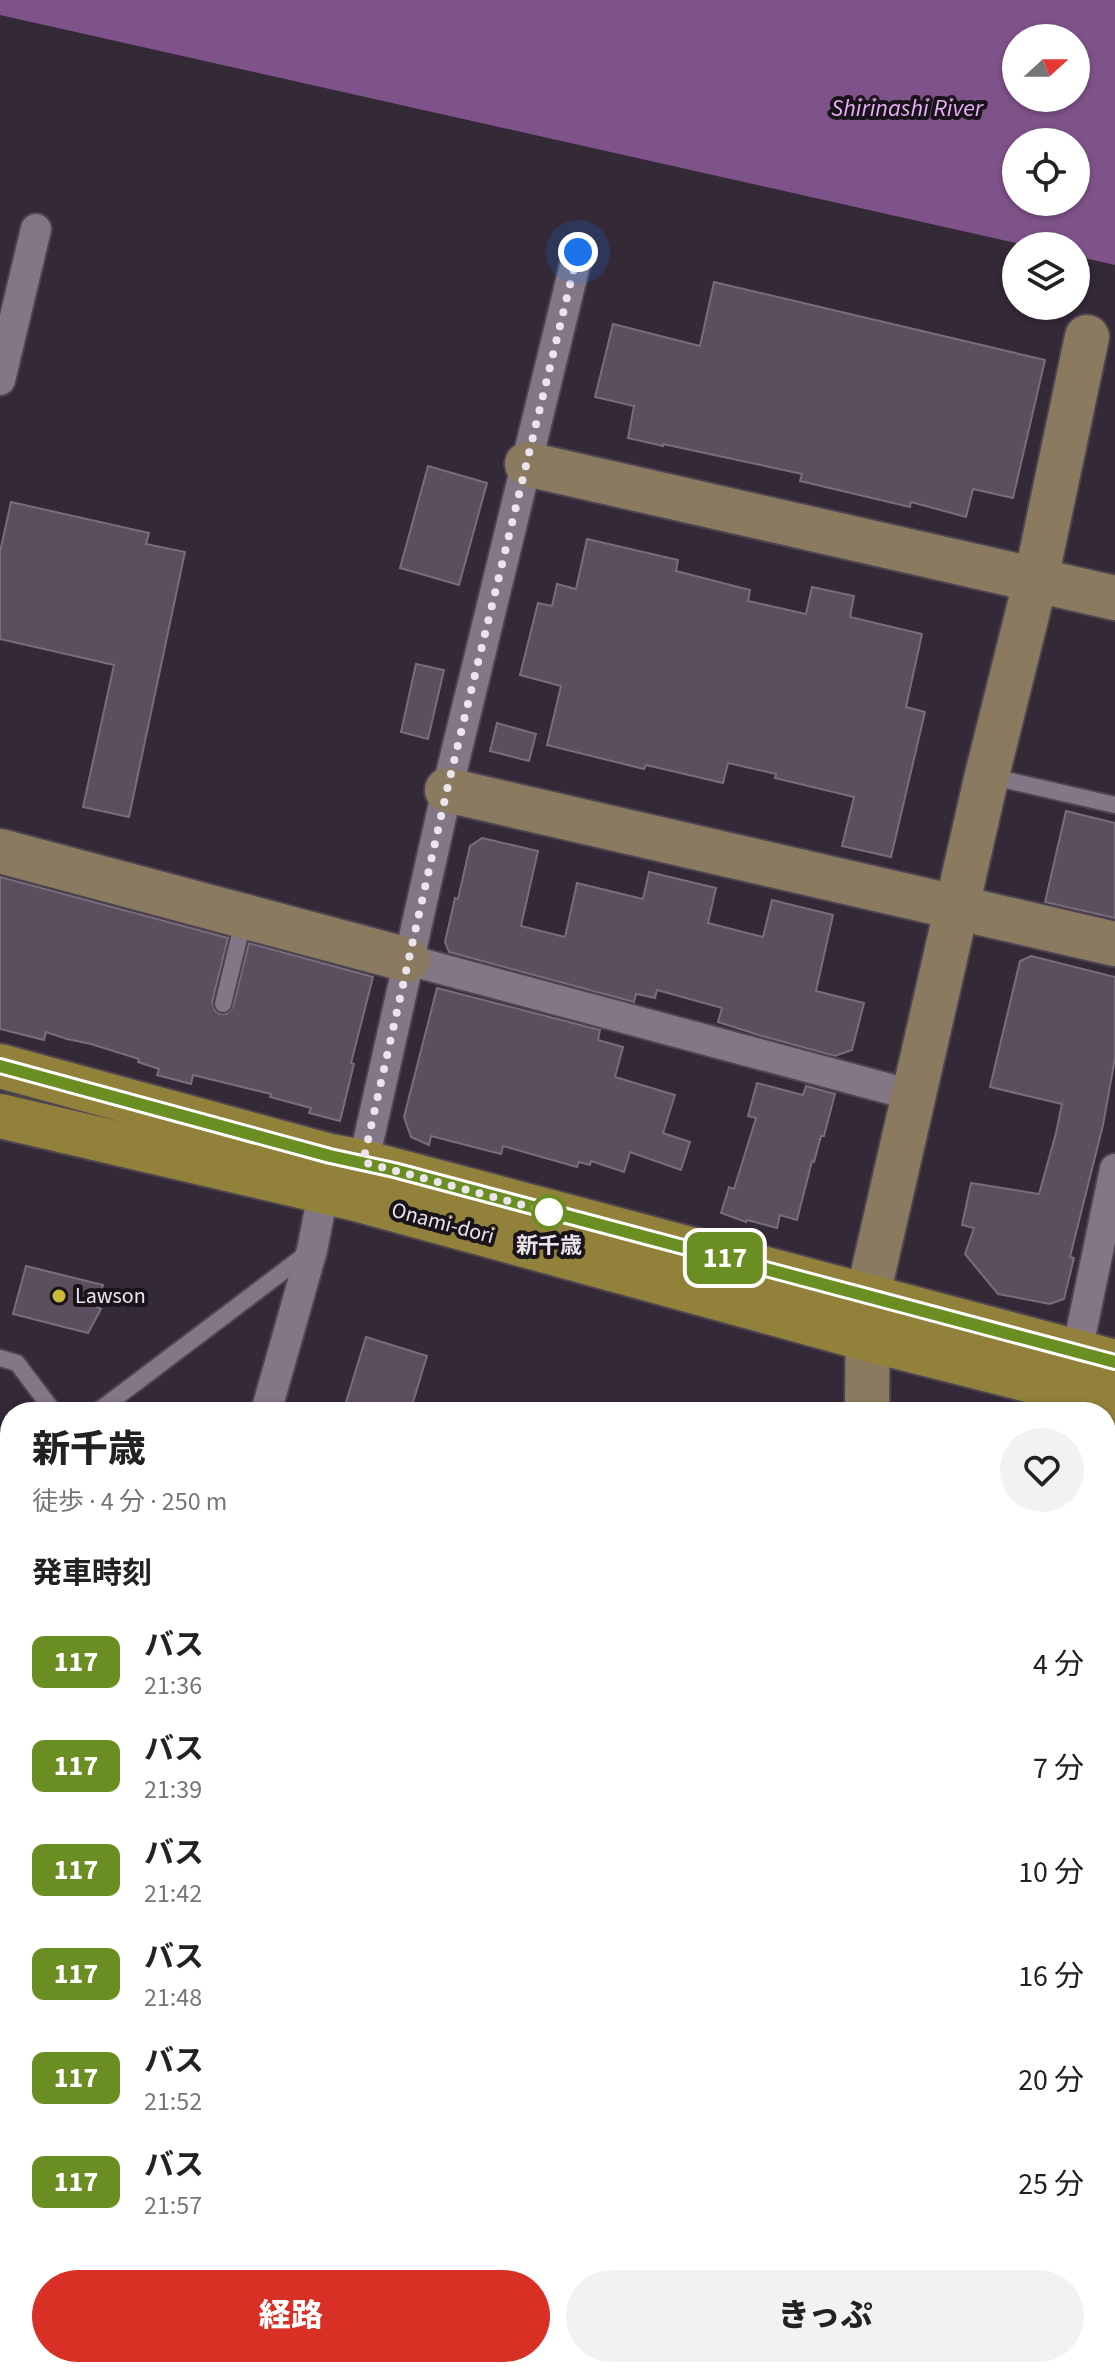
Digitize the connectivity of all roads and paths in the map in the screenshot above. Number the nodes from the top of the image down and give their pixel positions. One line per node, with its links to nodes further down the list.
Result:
1 (36, 229): 4 (street)
2 (578, 252): 5 (street)
3 (1087, 337): 6 (street)
4 (0, 380)
5 (527, 464): 6 (street); 9 (street)
6 (1036, 579): 7 (street); 8 (street)
7 (1115, 598)
8 (987, 775): 10 (lane); 12 (street)
9 (447, 790): 12 (street); 15 (street)
10 (1115, 805)
11 (0, 851): 13 (street)
12 (957, 908): 14 (street); 18 (street)
13 (244, 916): 15 (street); 16 (lane)
14 (1115, 944)
15 (408, 960): 18 (street); 20 (street)
16 (223, 1004)
17 (0, 1066): 20 (main road, Onami-dori)
18 (912, 1095): 23 (street)
19 (0, 1116): 20 (main road, Onami-dori)
20 (343, 1177): 22 (street); 23 (main road, Onami-dori); 24 (main road, Onami-dori)
21 (1113, 1186): 25 (street)
22 (312, 1250): 28 (lane); 29 (street)
23 (868, 1295): 24 (street); 25 (main road, Onami-dori)
24 (867, 1339): 30 (street); 31 (main road, Onami-dori)
25 (1096, 1357)
26 (0, 1358): 27 (lane)
27 (46, 1402)
28 (110, 1402)
29 (269, 1402)
30 (867, 1402)
31 (1115, 1402)

